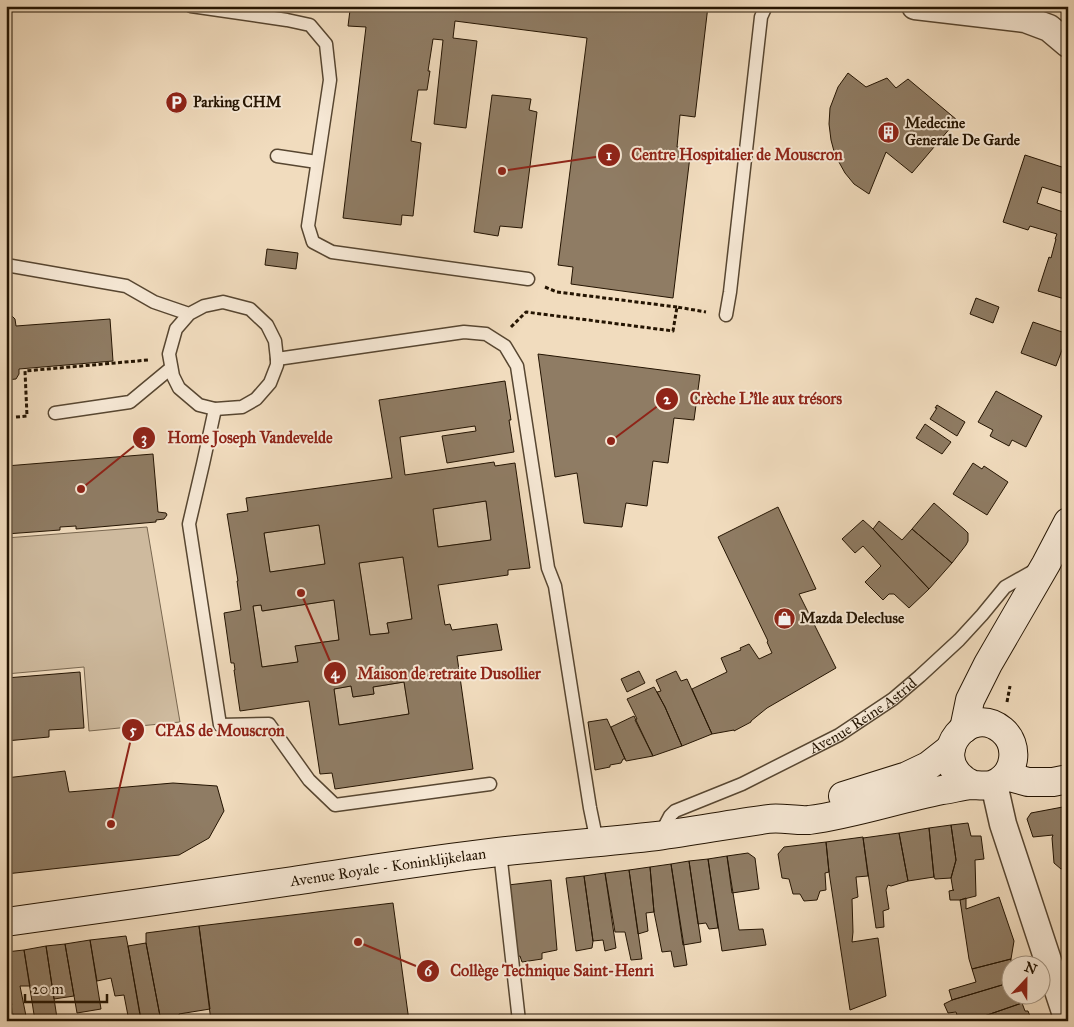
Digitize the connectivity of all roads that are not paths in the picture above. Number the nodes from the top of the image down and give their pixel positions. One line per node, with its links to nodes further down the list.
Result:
1 (191, 6): 8 (lane)
2 (766, 6): 12 (lane)
3 (915, 6): 5 (street)
4 (1035, 6): 6 (street)
5 (996, 11): 6 (street)
6 (1058, 36)
7 (277, 156): 8 (lane)
8 (318, 162): 10 (lane)
9 (6, 265): 11 (lane)
10 (528, 279)
11 (189, 314): 13 (lane); 14 (lane)
12 (726, 314)
13 (277, 359): 15 (lane); 25 (lane)
14 (170, 363): 15 (lane); 16 (lane)
15 (214, 409): 22 (lane)
16 (55, 413)
17 (1068, 522): 18 (main road)
18 (1046, 564): 19 (main road); 24 (lane, Avenue Reine Astrid)
19 (957, 738): 21 (main road, Avenue Royale - Koninklijkelaan); 21 (main road, Avenue Royale - Koninklijkelaan); 23 (main road, Avenue Royale - Koninklijkelaan)
20 (1068, 779): 21 (main road, Avenue Royale - Koninklijkelaan)
21 (991, 781): 23 (main road, Avenue Royale - Koninklijkelaan); 29 (street)
22 (490, 784)
23 (772, 818): 24 (main road, Avenue Royale - Koninklijkelaan)
24 (660, 836): 25 (main road, Avenue Royale - Koninklijkelaan)
25 (597, 842): 26 (main road, Avenue Royale - Koninklijkelaan)
26 (500, 852): 27 (main road, Avenue Royale - Koninklijkelaan); 28 (lane)
27 (6, 922)
28 (519, 1021)
29 (1068, 1021)

